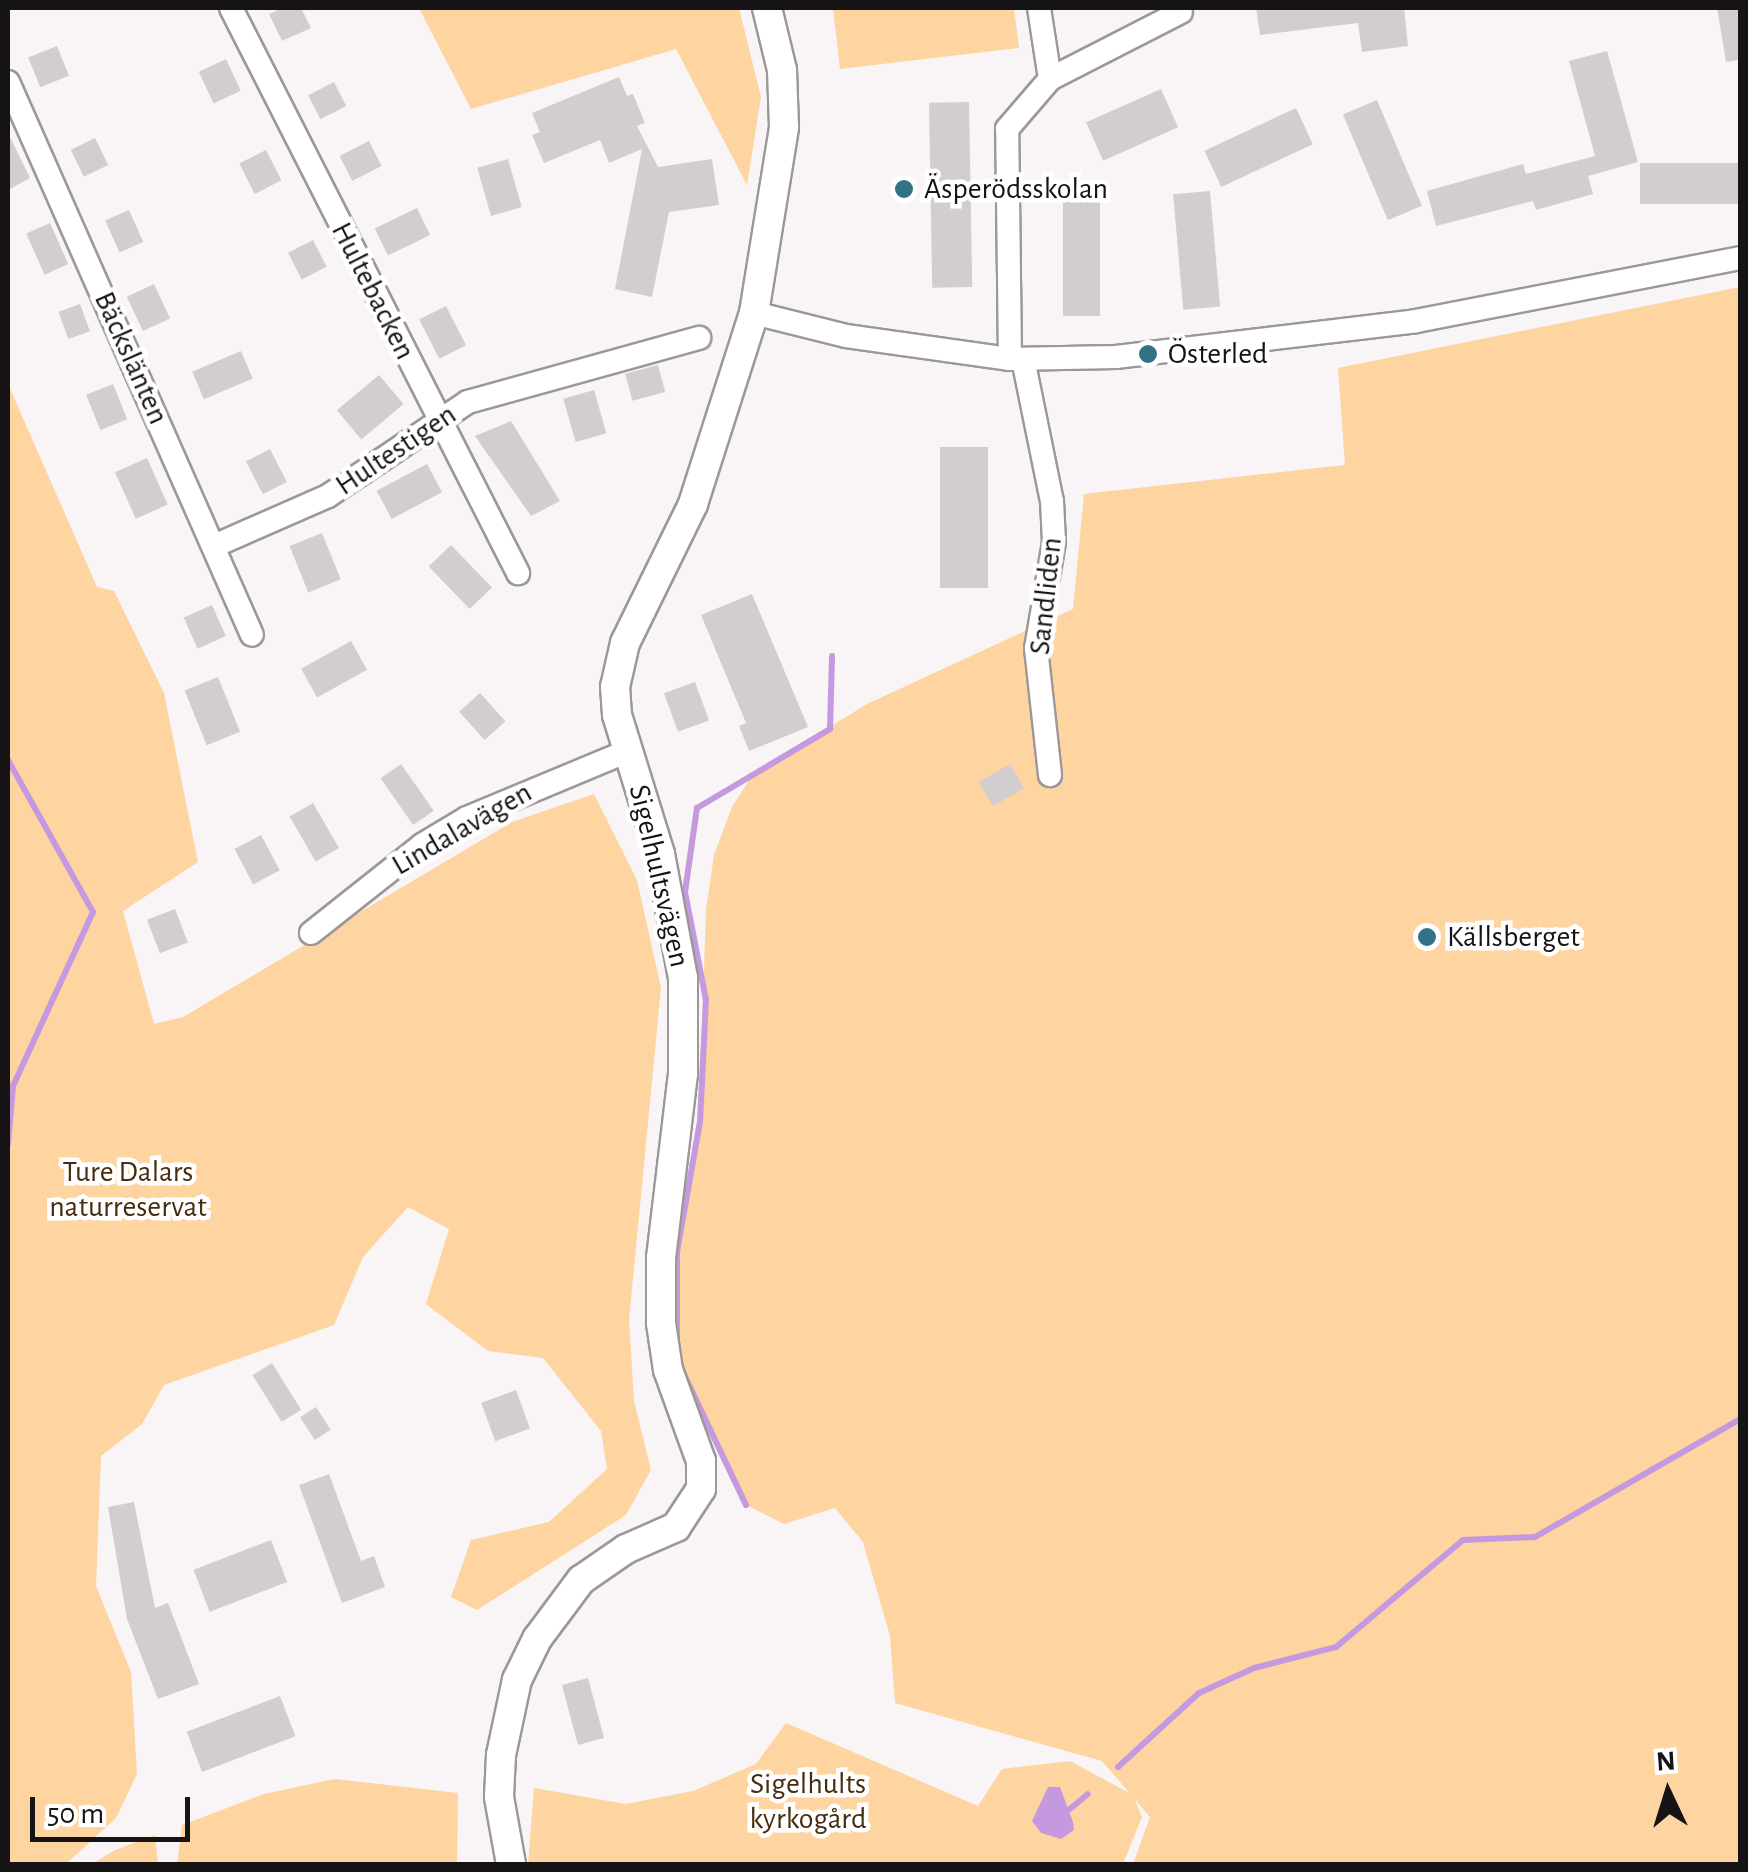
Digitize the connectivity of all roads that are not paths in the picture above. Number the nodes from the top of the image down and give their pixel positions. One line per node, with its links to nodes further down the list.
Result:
1 (231, 8): 11 (street, Hultebacken)
2 (767, 8): 8 (street, Sigelhultsvägen)
3 (1039, 8): 5 (street)
4 (1181, 12): 5 (street)
5 (1050, 79): 10 (street, Sandliden)
6 (8, 82): 12 (street, Bäckslänten)
7 (1740, 258): 10 (street)
8 (754, 313): 10 (street); 15 (street, Sigelhultsvägen)
9 (699, 338): 11 (street, Hultestigen)
10 (1016, 359): 16 (street, Sandliden)
11 (436, 418): 12 (street, Hultestigen); 13 (street, Hultebacken)
12 (214, 546): 14 (street, Bäckslänten)
13 (518, 573)
14 (252, 635)
15 (628, 751): 17 (street, Lindalavägen); 18 (street, Sigelhultsvägen)
16 (1050, 775)
17 (311, 934)
18 (511, 1864)

